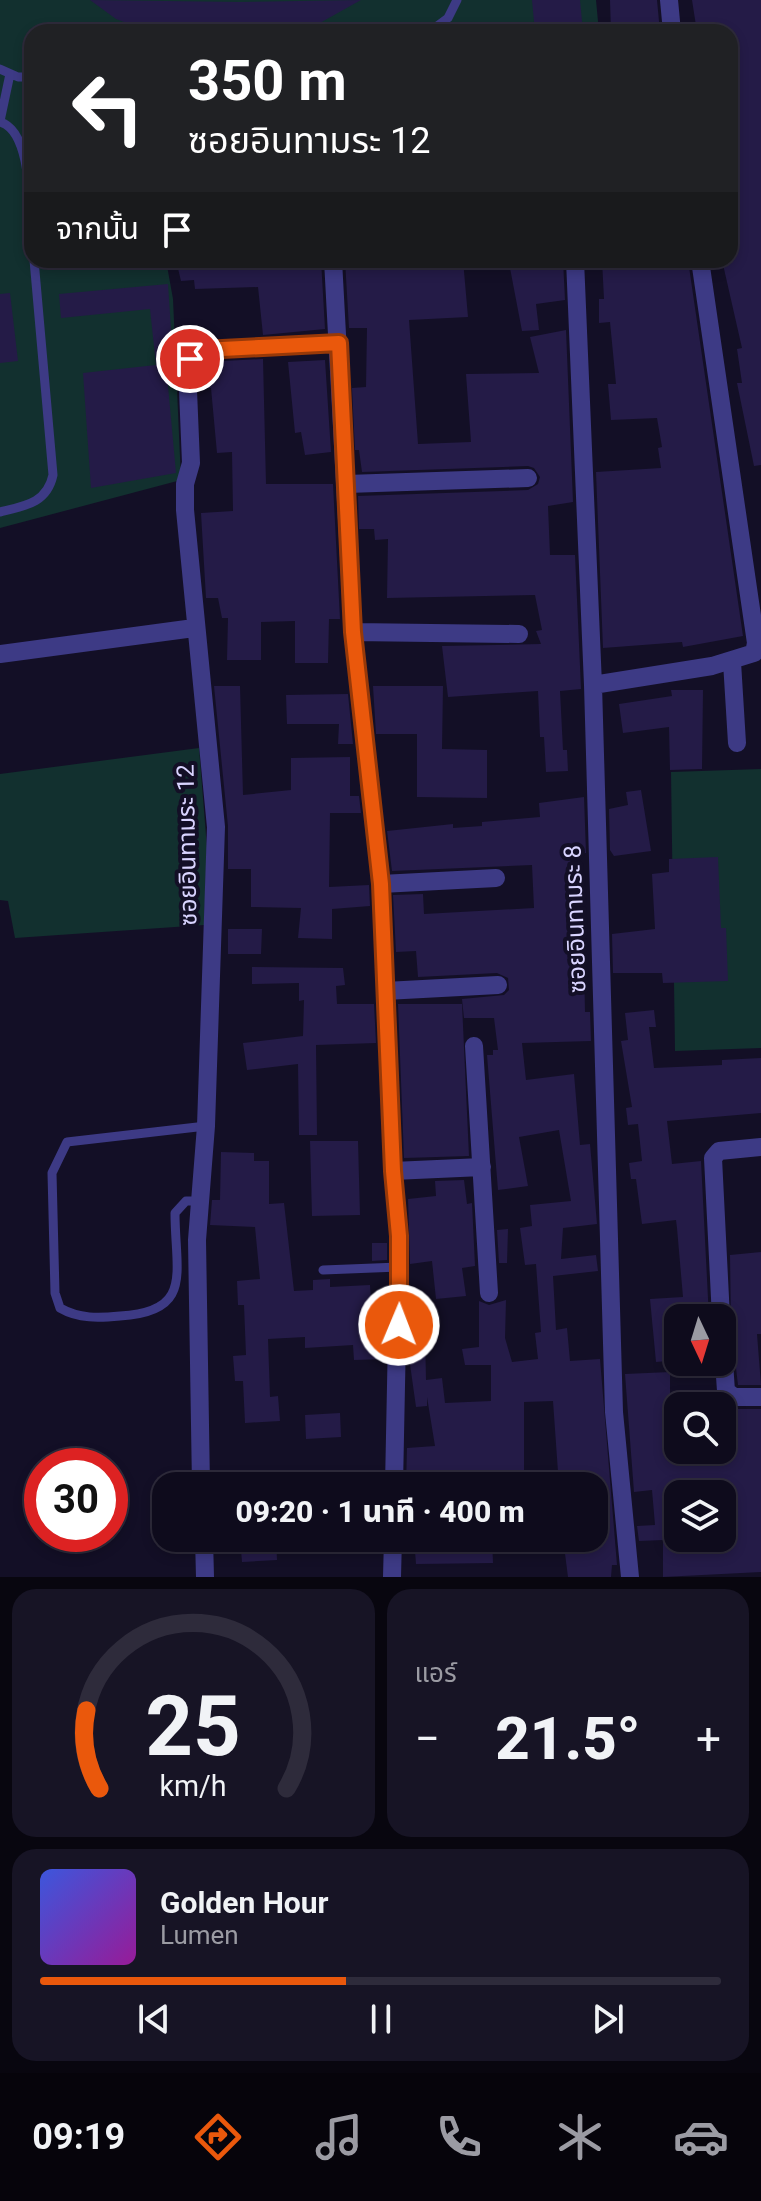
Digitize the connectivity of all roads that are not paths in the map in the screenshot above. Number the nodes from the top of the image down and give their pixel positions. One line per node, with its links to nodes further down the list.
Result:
1 (457, 0): 3 (lane)
2 (669, 0): 4 (street)
3 (440, 24)
4 (671, 24)
5 (5, 72): 6 (lane)
6 (0, 121): 7 (lane)
7 (24, 159)
8 (35, 268): 15 (lane)
9 (334, 268): 12 (street)
10 (575, 268): 21 (street, ซอยอินทามระ 8)
11 (701, 268): 20 (street)
12 (339, 343): 14 (street); 16 (street, ซอยอินทามระ 12)
13 (528, 478): 14 (street)
14 (347, 484): 17 (street)
15 (0, 512)
16 (194, 628): 19 (street); 28 (street, ซอยอินทามระ 12)
17 (353, 632): 18 (street); 24 (street)
18 (519, 634)
19 (0, 654)
20 (732, 662): 21 (street); 22 (street)
21 (593, 685): 45 (street, ซอยอินทามระ 8)
22 (737, 743)
23 (496, 878): 24 (street)
24 (381, 884): 26 (street)
25 (498, 985): 26 (street)
26 (385, 991): 31 (street)
27 (474, 1046): 30 (street)
28 (206, 1126): 32 (street, ซอยอินทามระ 12); 32 (lane)
29 (761, 1147): 36 (street)
30 (482, 1167): 31 (street); 35 (street)
31 (393, 1171): 33 (street)
32 (199, 1201): 39 (street, ซอยอินทามระ 12)
33 (399, 1267): 34 (lane); 40 (street)
34 (323, 1270)
35 (489, 1293)
36 (720, 1304)
37 (725, 1376): 38 (street)
38 (761, 1397)
39 (200, 1472)
40 (394, 1472)
41 (204, 1552): 43 (street)
42 (393, 1552): 44 (street)
43 (205, 1577)
44 (392, 1577)
45 (630, 1577)

